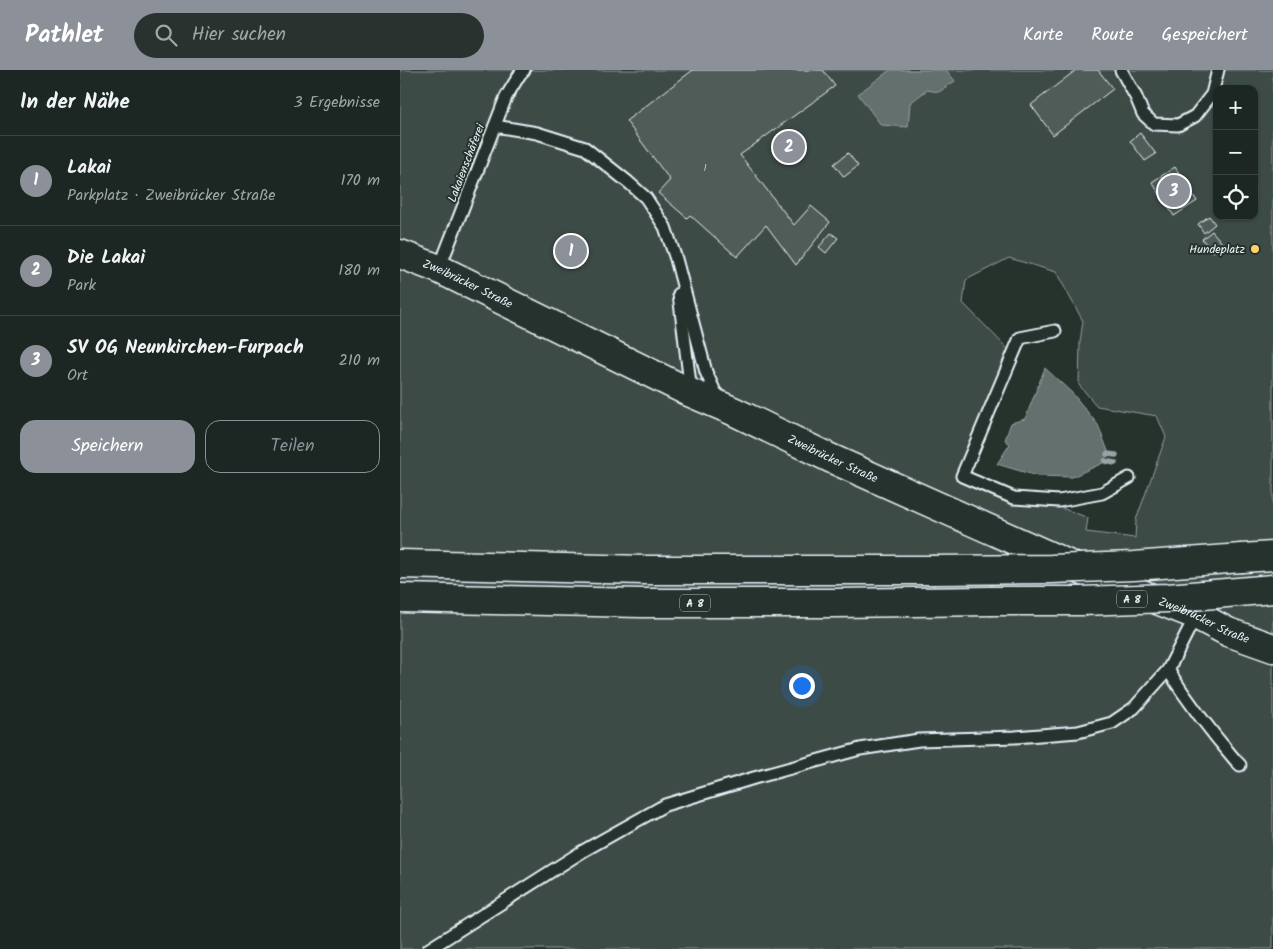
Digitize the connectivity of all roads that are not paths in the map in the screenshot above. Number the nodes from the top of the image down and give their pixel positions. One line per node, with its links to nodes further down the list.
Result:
1 (524, 70): 4 (lane, Lakaienschäferei)
2 (1121, 70): 3 (lane)
3 (1218, 70)
4 (495, 126): 6 (lane); 7 (lane, Lakaienschäferei)
5 (400, 254): 7 (main road, Zweibrücker Straße)
6 (676, 259): 9 (lane); 10 (lane)
7 (439, 268): 9 (main road, Zweibrücker Straße)
8 (1055, 331): 11 (lane)
9 (691, 392): 10 (main road, Zweibrücker Straße)
10 (734, 411): 16 (main road, Zweibrücker Straße)
11 (1129, 478)
12 (1273, 556): 13 (main road, bridge)
13 (400, 564)
14 (1273, 589): 15 (main road, A 8, bridge)
15 (400, 598)
16 (1196, 615): 17 (main road, Zweibrücker Straße); 18 (lane)
17 (1273, 648)
18 (1168, 670): 19 (lane); 20 (lane)
19 (1240, 765)
20 (430, 949)

